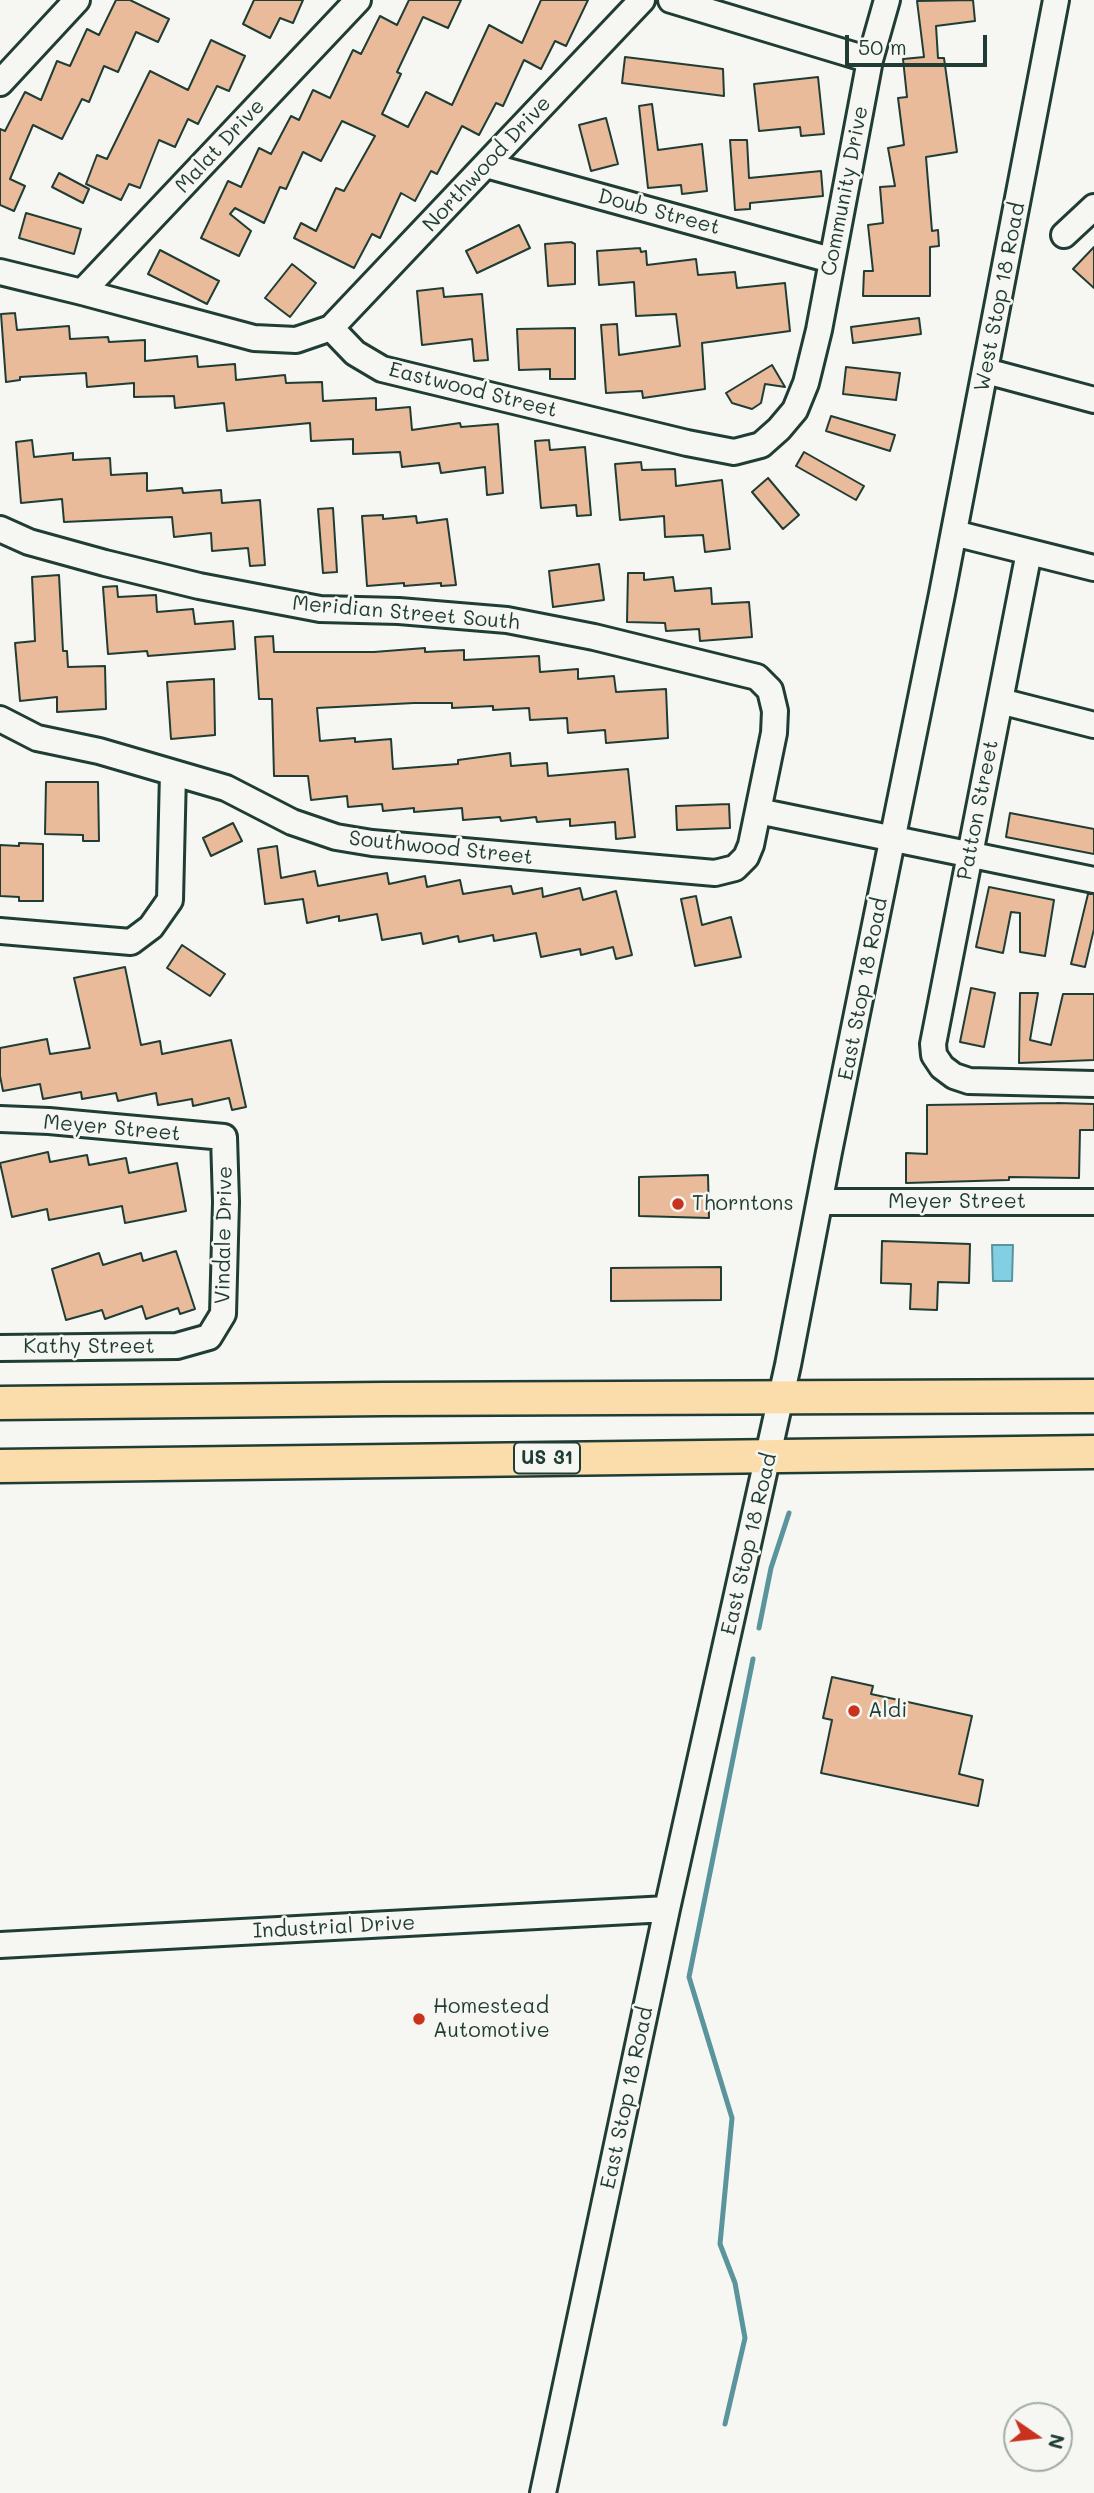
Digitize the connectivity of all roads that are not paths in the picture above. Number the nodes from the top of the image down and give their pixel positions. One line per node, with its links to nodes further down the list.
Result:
1 (77, 0): 8 (street)
2 (358, 0): 14 (street, Malat Drive)
3 (642, 0): 9 (street, Northwood Drive)
4 (671, 0): 7 (street)
5 (887, 0): 7 (street, Community Drive)
6 (1056, 0): 16 (street, West Stop 18 Road)
7 (870, 60): 12 (street, Community Drive)
8 (0, 83)
9 (486, 165): 12 (street, Doub Street); 15 (street, Northwood Drive)
10 (1094, 207): 11 (street)
11 (1064, 234)
12 (831, 260): 17 (street, Community Drive)
13 (0, 272): 14 (street)
14 (82, 292): 15 (street)
15 (331, 328): 17 (street, Eastwood Street)
16 (986, 371): 18 (street); 20 (street, West Stop 18 Road)
17 (806, 383)
18 (1094, 400)
19 (0, 529): 28 (street, Meridian Street South)
20 (954, 533): 21 (street); 23 (street, West Stop 18 Road)
21 (1029, 552): 22 (street); 24 (street, Patton Street)
22 (1094, 568)
23 (942, 594): 29 (street, East Stop 18 Road)
24 (1000, 702): 26 (street); 30 (street, Patton Street)
25 (0, 719): 27 (street, Southwood Street)
26 (1094, 725)
27 (173, 773): 28 (street, Southwood Street); 32 (street)
28 (758, 811): 29 (street)
29 (893, 837): 30 (street); 36 (street, East Stop 18 Road)
30 (969, 853): 31 (street); 33 (street, Patton Street)
31 (1094, 880)
32 (0, 931)
33 (1094, 1084)
34 (0, 1119): 35 (street, Meyer Street)
35 (225, 1137): 38 (street, Vindale Drive)
36 (820, 1202): 37 (street, Meyer Street); 41 (street, East Stop 18 Road)
37 (1094, 1202)
38 (177, 1346): 39 (street, Kathy Street)
39 (0, 1348)
40 (1094, 1396): 41 (main road)
41 (782, 1397): 42 (main road); 44 (street, East Stop 18 Road)
42 (0, 1404)
43 (1094, 1452): 44 (main road, US 31)
44 (768, 1455): 45 (main road, US 31); 46 (street, East Stop 18 Road)
45 (0, 1466)
46 (667, 1909): 47 (street, Industrial Drive); 48 (street, East Stop 18 Road)
47 (0, 1945)
48 (543, 2493)

